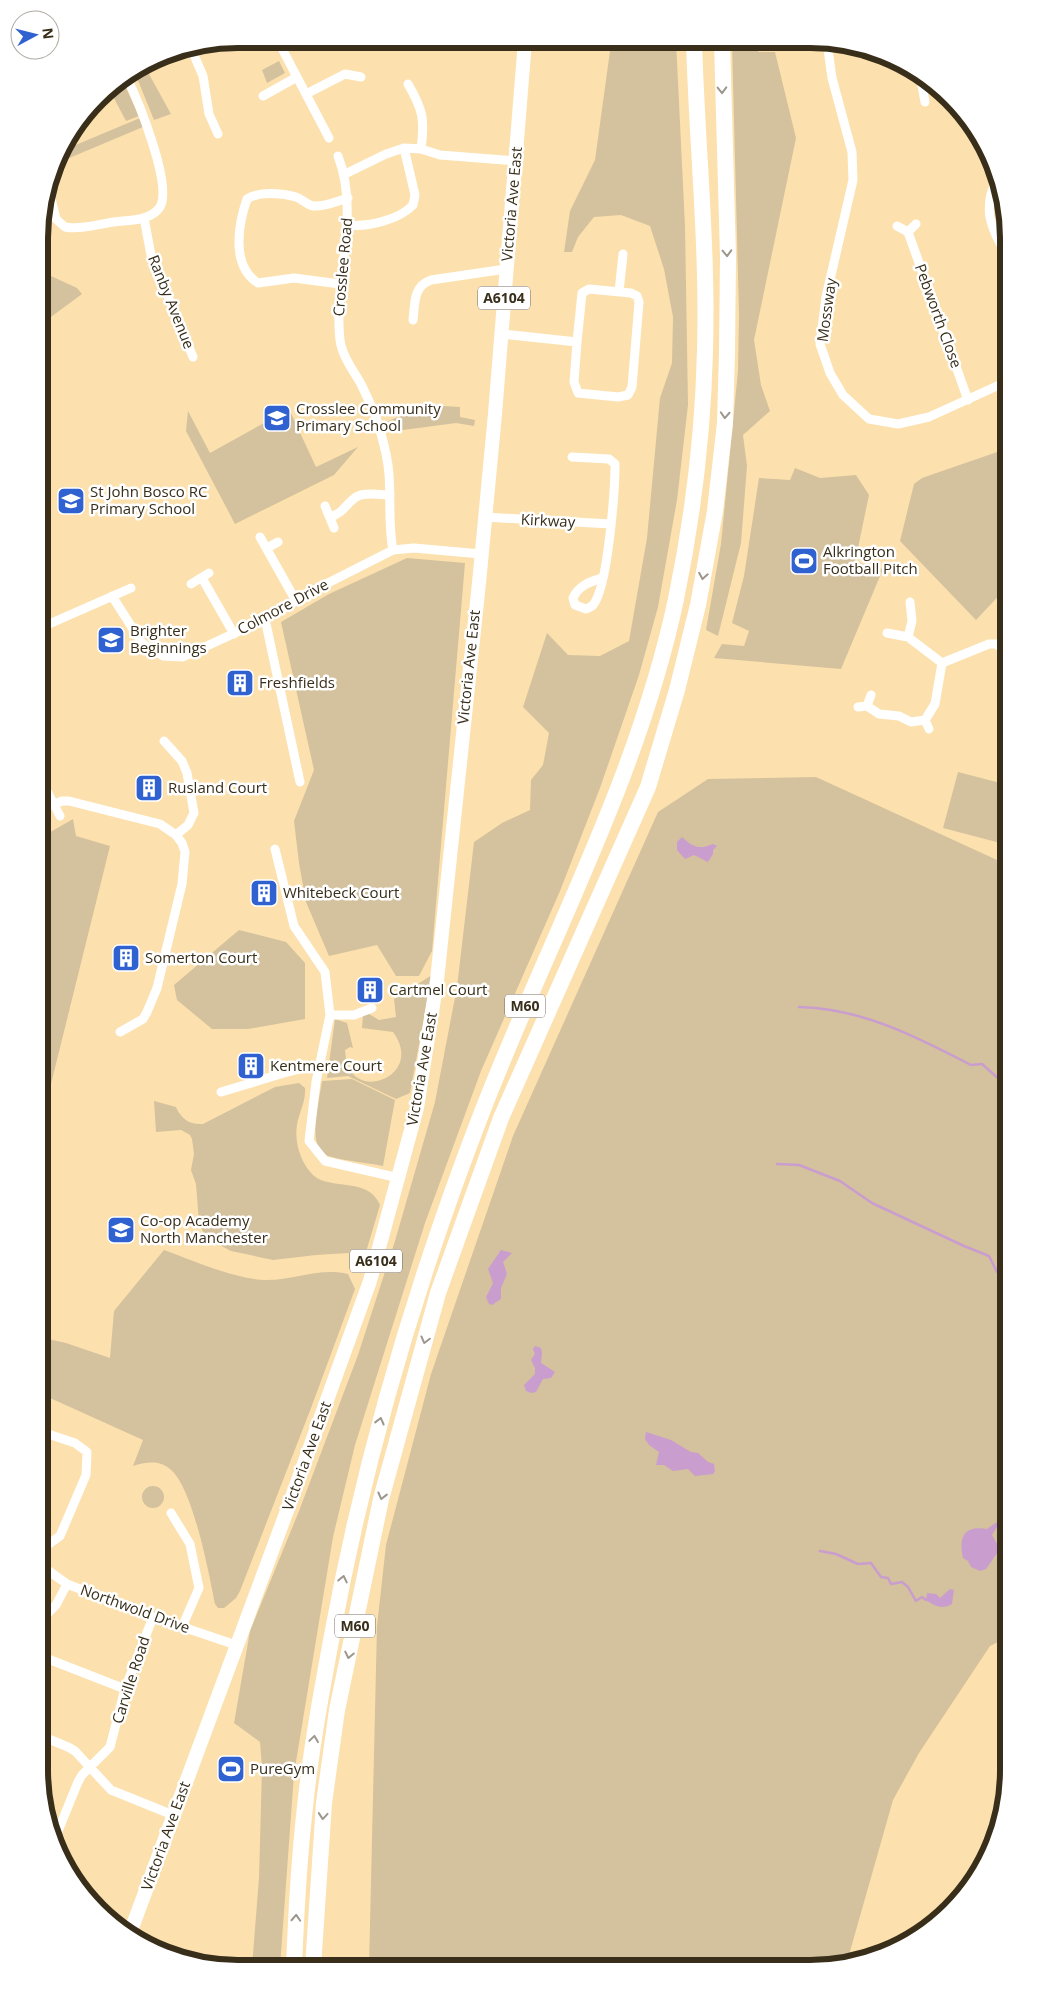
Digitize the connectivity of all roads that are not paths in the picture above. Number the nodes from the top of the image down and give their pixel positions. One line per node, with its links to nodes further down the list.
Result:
1 (282, 48): 7 (street)
2 (524, 48): 20 (main road, Victoria Ave East / A6104)
3 (694, 48): 98 (highway, M60, one-way to 3)
4 (722, 48): 99 (highway, M60, one-way to 99)
5 (828, 48): 40 (street, Mossway)
6 (193, 53): 15 (street)
7 (297, 77): 12 (street); 13 (street)
8 (361, 77): 12 (street)
9 (129, 82): 25 (street)
10 (408, 84): 18 (street)
11 (922, 85): 14 (street)
12 (306, 94): 16 (street)
13 (262, 96)
14 (925, 102)
15 (218, 134)
16 (329, 138)
17 (404, 148): 18 (street); 21 (street); 27 (street)
18 (421, 149): 20 (street)
19 (338, 156): 21 (street, Crosslee Road)
20 (515, 161): 32 (main road, Victoria Ave East / A6104)
21 (344, 174): 23 (street, Crosslee Road)
22 (993, 191): 30 (street)
23 (348, 198): 27 (street, Crosslee Road); 33 (street)
24 (51, 200): 25 (street)
25 (144, 218): 38 (street, Ranby Avenue)
26 (916, 224): 29 (street)
27 (348, 225): 33 (street, Crosslee Road)
28 (896, 226): 29 (street)
29 (908, 232): 40 (street, Pebworth Close)
30 (1000, 244)
31 (623, 254): 34 (street)
32 (506, 268): 35 (street); 36 (main road, Victoria Ave East / A6104)
33 (340, 284): 42 (street, Crosslee Road)
34 (619, 292): 37 (street); 37 (street)
35 (413, 320)
36 (502, 334): 37 (street); 45 (main road, Victoria Ave East / A6104)
37 (577, 342)
38 (193, 357)
39 (1000, 385): 40 (street, Mossway)
40 (968, 400)
41 (572, 457): 46 (street)
42 (390, 495): 44 (street); 51 (street, Crosslee Road)
43 (325, 506): 44 (street)
44 (330, 517): 47 (street)
45 (485, 517): 46 (street, Kirkway); 52 (main road, Victoria Ave East / A6104)
46 (611, 524): 53 (street)
47 (334, 528)
48 (260, 537): 50 (street)
49 (278, 542): 50 (street)
50 (266, 548): 57 (street)
51 (393, 550): 52 (street, Colmore Drive); 57 (street, Colmore Drive)
52 (481, 554): 81 (main road, Victoria Ave East / A6104)
53 (602, 578)
54 (191, 584): 62 (street)
55 (131, 588): 56 (street)
56 (112, 596): 60 (street); 62 (street, Colmore Drive)
57 (296, 601): 59 (street, Colmore Drive)
58 (910, 602): 63 (street)
59 (266, 618): 62 (street, Colmore Drive); 70 (street)
60 (48, 624)
61 (887, 633): 63 (street)
62 (234, 634)
63 (908, 638): 65 (street)
64 (1000, 647): 65 (street)
65 (942, 664): 67 (street)
66 (871, 695): 67 (street)
67 (925, 720): 68 (street)
68 (929, 730)
69 (164, 740): 74 (street)
70 (300, 782)
71 (48, 795): 72 (street)
72 (54, 804): 73 (street); 74 (street)
73 (60, 816)
74 (176, 835): 78 (street)
75 (275, 849): 77 (street)
76 (372, 1008): 77 (street)
77 (330, 1014): 79 (street)
78 (120, 1032)
79 (320, 1064): 80 (street); 81 (street)
80 (221, 1092)
81 (399, 1178): 90 (main road, Victoria Ave East / A6104)
82 (48, 1434): 84 (street)
83 (171, 1513): 89 (street)
84 (48, 1545)
85 (48, 1570): 86 (street, Northwold Drive)
86 (67, 1584): 87 (street); 88 (street, Northwold Drive)
87 (48, 1613)
88 (153, 1617): 89 (street, Northwold Drive); 92 (street, Carville Road)
89 (182, 1627): 90 (street, Northwold Drive)
90 (236, 1645): 95 (main road, Victoria Ave East / A6104)
91 (48, 1660): 92 (street)
92 (125, 1689): 94 (street, Carville Road)
93 (48, 1739): 94 (street)
94 (90, 1768): 95 (street); 96 (street, Carville Road)
95 (173, 1815): 97 (main road, Victoria Ave East / A6104)
96 (58, 1831)
97 (132, 1927)
98 (294, 1960)
99 (313, 1960)

